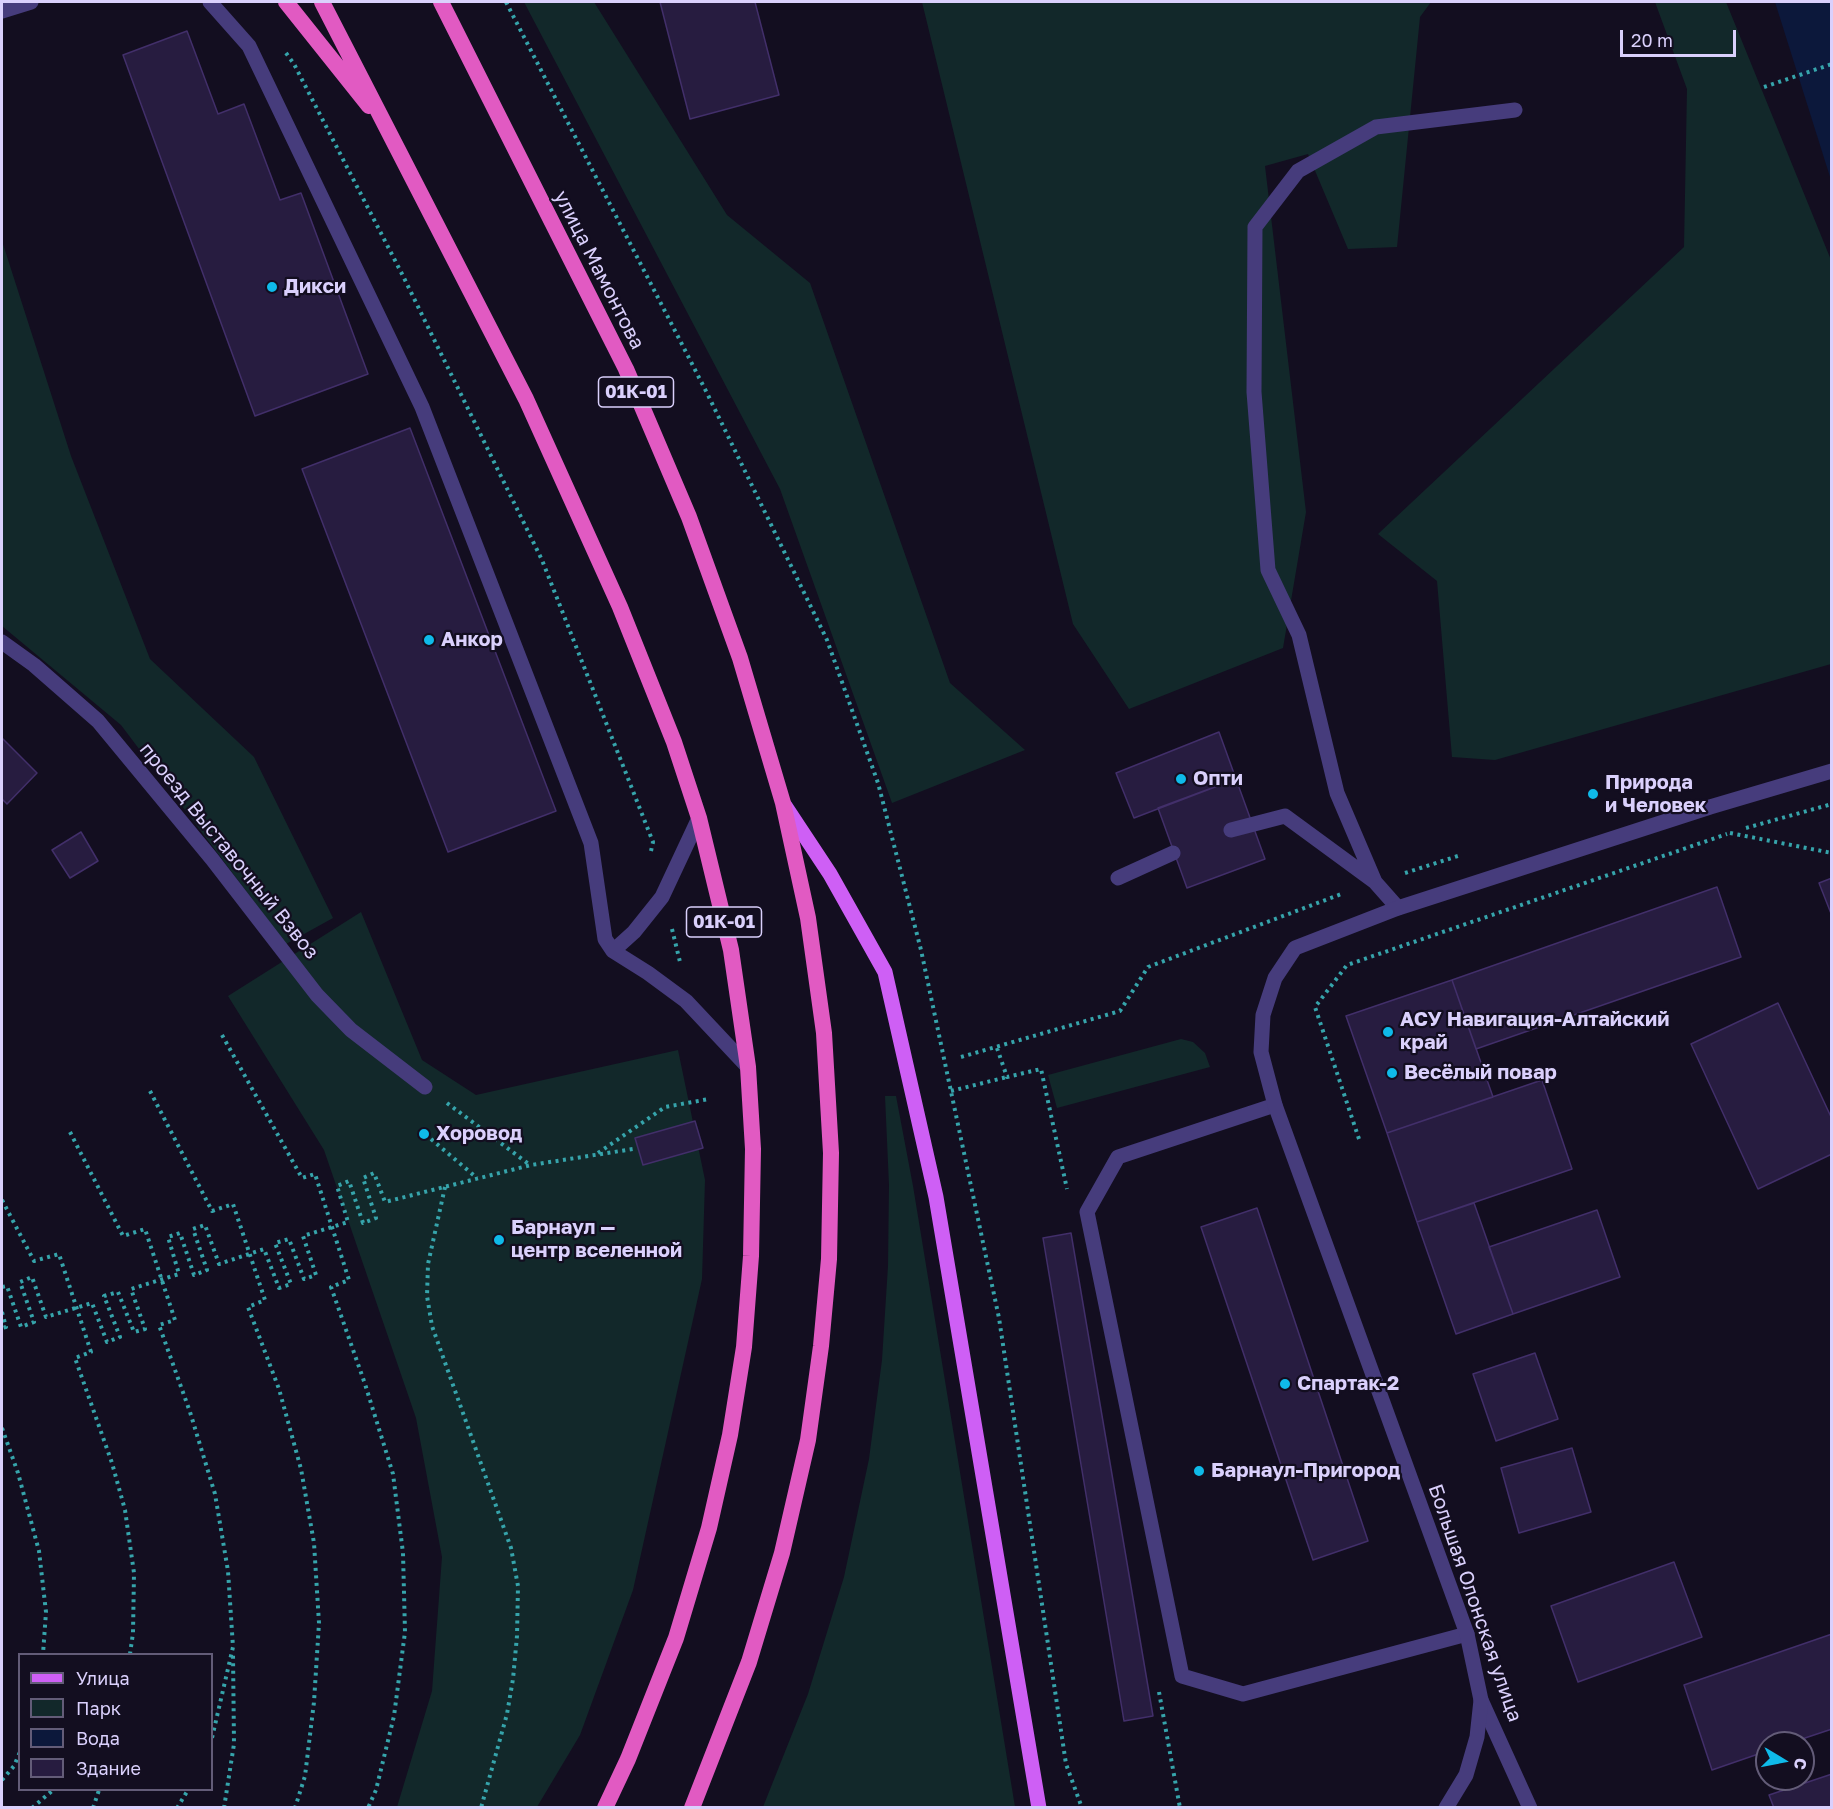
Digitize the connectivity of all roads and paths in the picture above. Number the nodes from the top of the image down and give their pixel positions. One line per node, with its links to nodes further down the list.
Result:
1 (31, 2): 7 (street)
2 (210, 2): 28 (street)
3 (286, 2): 12 (highway)
4 (322, 2): 12 (highway, 01К-01)
5 (441, 2): 16 (highway, улица Мамонтова / 01К-01)
6 (506, 2): 13 (path)
7 (2, 11)
8 (281, 46): 23 (path)
9 (1832, 64): 10 (path)
10 (1764, 87)
11 (1515, 110): 25 (street)
12 (392, 135): 18 (highway, 01К-01)
13 (708, 395)
14 (2, 642): 33 (street, проезд Выставочный Взвоз)
15 (1832, 771): 26 (street, Большая Олонская улица)
16 (783, 803): 76 (highway, 01К-01); 77 (main road)
17 (1832, 804): 20 (path)
18 (699, 818): 28 (street); 31 (highway, 01К-01)
19 (1231, 830): 25 (street)
20 (1730, 833): 22 (path); 40 (path)
21 (1173, 853): 24 (street)
22 (1832, 854)
23 (649, 860)
24 (1118, 878)
25 (1375, 882): 26 (street)
26 (1398, 908): 37 (street, Большая Олонская улица)
27 (670, 923): 29 (path)
28 (613, 951): 31 (street)
29 (681, 971)
30 (222, 1035): 47 (path)
31 (748, 1067): 62 (highway, 01К-01)
32 (1007, 1077): 35 (path)
33 (425, 1087): 43 (path)
34 (150, 1091): 48 (path)
35 (951, 1091)
36 (709, 1099): 42 (path)
37 (1275, 1105): 55 (street, Большая Олонская улица); 55 (street)
38 (70, 1132): 49 (path)
39 (431, 1139): 44 (path)
40 (1359, 1139)
41 (633, 1149): 42 (path)
42 (598, 1154): 43 (path)
43 (531, 1165): 44 (path)
44 (478, 1179): 45 (path)
45 (445, 1187): 47 (path); 73 (path)
46 (2, 1200): 51 (path)
47 (331, 1227): 48 (path); 72 (path)
48 (249, 1253): 49 (path); 71 (path)
49 (161, 1280): 51 (path); 56 (path)
50 (2, 1287): 51 (path)
51 (76, 1308): 58 (path)
52 (2, 1312): 53 (path)
53 (2, 1329)
54 (2, 1428): 57 (path)
55 (1467, 1634): 59 (street, Большая Олонская улица)
56 (233, 1647): 60 (path); 70 (path)
57 (43, 1653)
58 (129, 1653)
59 (1481, 1700): 78 (street); 79 (street, Большая Олонская улица)
60 (213, 1734)
61 (18, 1757): 63 (path)
62 (628, 1759): 74 (main road); 75 (highway, 01К-01)
63 (2, 1780)
64 (52, 1791): 67 (path)
65 (99, 1791): 68 (path)
66 (187, 1791): 69 (path)
67 (32, 1808)
68 (93, 1808)
69 (177, 1808)
70 (224, 1808)
71 (295, 1808)
72 (368, 1808)
73 (481, 1808)
74 (596, 1808)
75 (605, 1808)
76 (692, 1808)
77 (1039, 1808)
78 (1446, 1808)
79 (1530, 1808)

